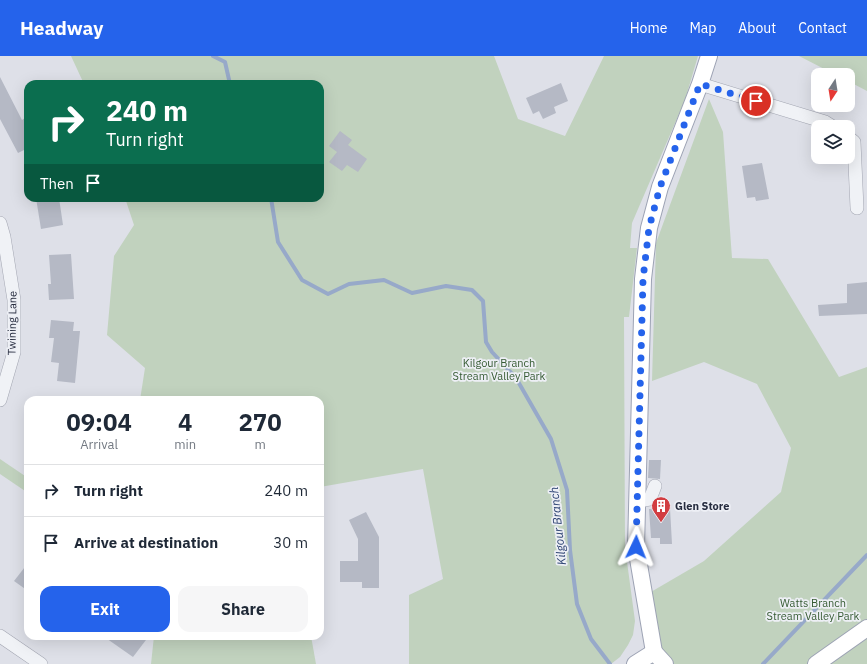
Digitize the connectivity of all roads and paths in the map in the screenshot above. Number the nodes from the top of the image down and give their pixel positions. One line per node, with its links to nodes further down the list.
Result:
1 (709, 56): 2 (main road)
2 (700, 84): 3 (street); 9 (main road)
3 (819, 120)
4 (855, 164): 5 (street)
5 (857, 208)
6 (0, 223): 7 (street, Twining Lane)
7 (0, 400)
8 (655, 486): 9 (street)
9 (638, 501): 12 (main road)
10 (867, 628): 16 (main road)
11 (0, 636): 13 (street)
12 (654, 652): 14 (main road); 15 (main road)
13 (41, 664)
14 (635, 664)
15 (665, 664)
16 (816, 664)

